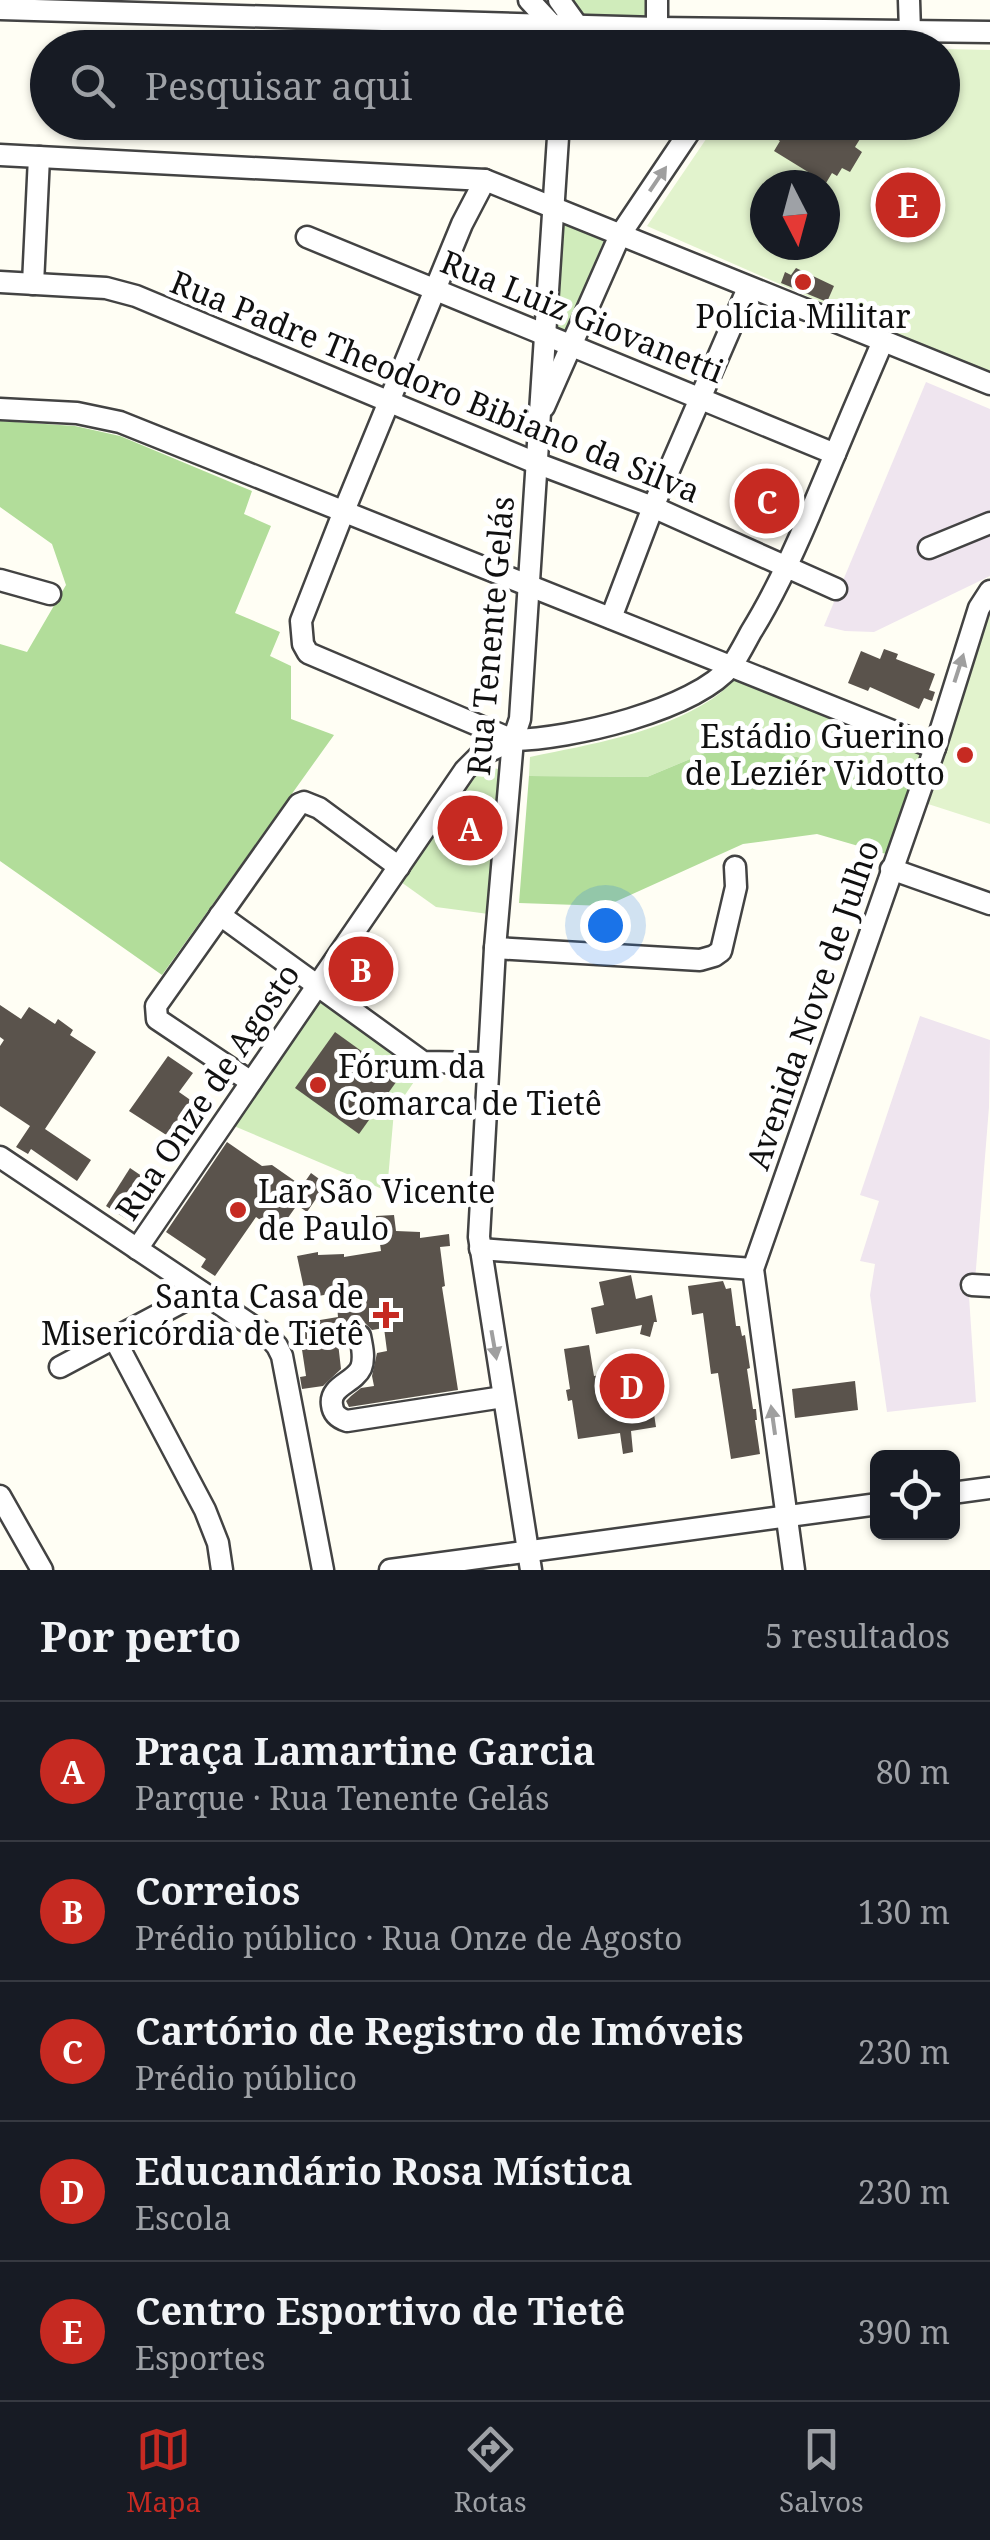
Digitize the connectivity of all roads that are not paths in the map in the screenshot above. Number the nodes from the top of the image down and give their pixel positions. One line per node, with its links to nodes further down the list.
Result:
1 (530, 0): 6 (street)
2 (657, 0): 7 (street)
3 (909, 0): 10 (street)
4 (167, 8): 5 (street); 6 (street)
5 (0, 9)
6 (564, 15): 7 (street)
7 (657, 28): 8 (street)
8 (760, 28): 9 (street)
9 (835, 30)
10 (910, 30)
11 (960, 32): 12 (street)
12 (990, 32)
13 (558, 140): 18 (street, Rua Tenente Gelás)
14 (684, 140): 19 (street, one-way to 14)
15 (0, 155): 16 (street)
16 (39, 157): 17 (street); 22 (street)
17 (484, 180): 18 (street); 24 (street)
18 (554, 208): 19 (street); 25 (street, Rua Tenente Gelás)
19 (620, 234): 23 (street); 27 (street)
20 (306, 237): 24 (street, Rua Luiz Giovanetti)
21 (0, 282): 22 (street, Rua Padre Theodoro Bibiano da Silva)
22 (33, 284): 30 (street, Rua Padre Theodoro Bibiano da Silva)
23 (748, 288): 26 (street); 29 (street)
24 (434, 290): 25 (street, Rua Luiz Giovanetti); 30 (street)
25 (544, 334): 27 (street, Rua Luiz Giovanetti); 32 (street, Rua Tenente Gelás)
26 (883, 341): 28 (street); 33 (street)
27 (571, 345): 29 (street, Rua Luiz Giovanetti); 32 (street)
28 (990, 384)
29 (702, 398): 33 (street, Rua Luiz Giovanetti); 35 (street)
30 (389, 400): 34 (street, Rua Padre Theodoro Bibiano da Silva); 36 (street)
31 (0, 409): 36 (street)
32 (539, 418): 34 (street, Rua Tenente Gelás)
33 (835, 454): 39 (street)
34 (536, 463): 35 (street, Rua Padre Theodoro Bibiano da Silva); 41 (street, Rua Tenente Gelás)
35 (653, 507): 39 (street, Rua Padre Theodoro Bibiano da Silva); 45 (street)
36 (344, 512): 41 (street); 47 (street)
37 (990, 524): 38 (street)
38 (929, 548)
39 (787, 568): 42 (street, Rua Padre Theodoro Bibiano da Silva); 46 (street)
40 (0, 580): 44 (street)
41 (530, 586): 45 (street); 47 (street, Rua Tenente Gelás)
42 (836, 588)
43 (990, 592): 48 (street, Avenida Nove de Julho, one-way to 43)
44 (50, 594)
45 (611, 618): 46 (street)
46 (731, 666): 47 (street); 48 (street)
47 (513, 740): 49 (street, Rua Onze de Agosto); 54 (street, Rua Tenente Gelás)
48 (934, 748): 51 (street, Avenida Nove de Julho)
49 (398, 867): 53 (street); 55 (street, Rua Onze de Agosto)
50 (734, 867): 54 (street)
51 (891, 869): 52 (street); 61 (street, Avenida Nove de Julho)
52 (990, 904)
53 (220, 916): 55 (street); 57 (street)
54 (495, 948): 56 (street, Rua Tenente Gelás)
55 (317, 986): 56 (street); 57 (street, Rua Onze de Agosto)
56 (487, 1063): 60 (street, Rua Tenente Gelás)
57 (251, 1082): 59 (street, Rua Onze de Agosto)
58 (0, 1157): 59 (street)
59 (137, 1249): 62 (street)
60 (480, 1249): 61 (street); 66 (street, Rua Tenente Gelás, one-way to 66)
61 (753, 1269): 71 (street, one-way to 61)
62 (201, 1292): 64 (street); 75 (street)
63 (360, 1336): 66 (street)
64 (114, 1338): 65 (street); 74 (street)
65 (60, 1366)
66 (503, 1398): 72 (street, Rua Tenente Gelás)
67 (990, 1488): 68 (street)
68 (960, 1492)
69 (0, 1496): 73 (street)
70 (870, 1505): 71 (street)
71 (786, 1516): 72 (street); 77 (street)
72 (529, 1560): 76 (street)
73 (42, 1570)
74 (222, 1570)
75 (323, 1570)
76 (390, 1570)
77 (794, 1570)

